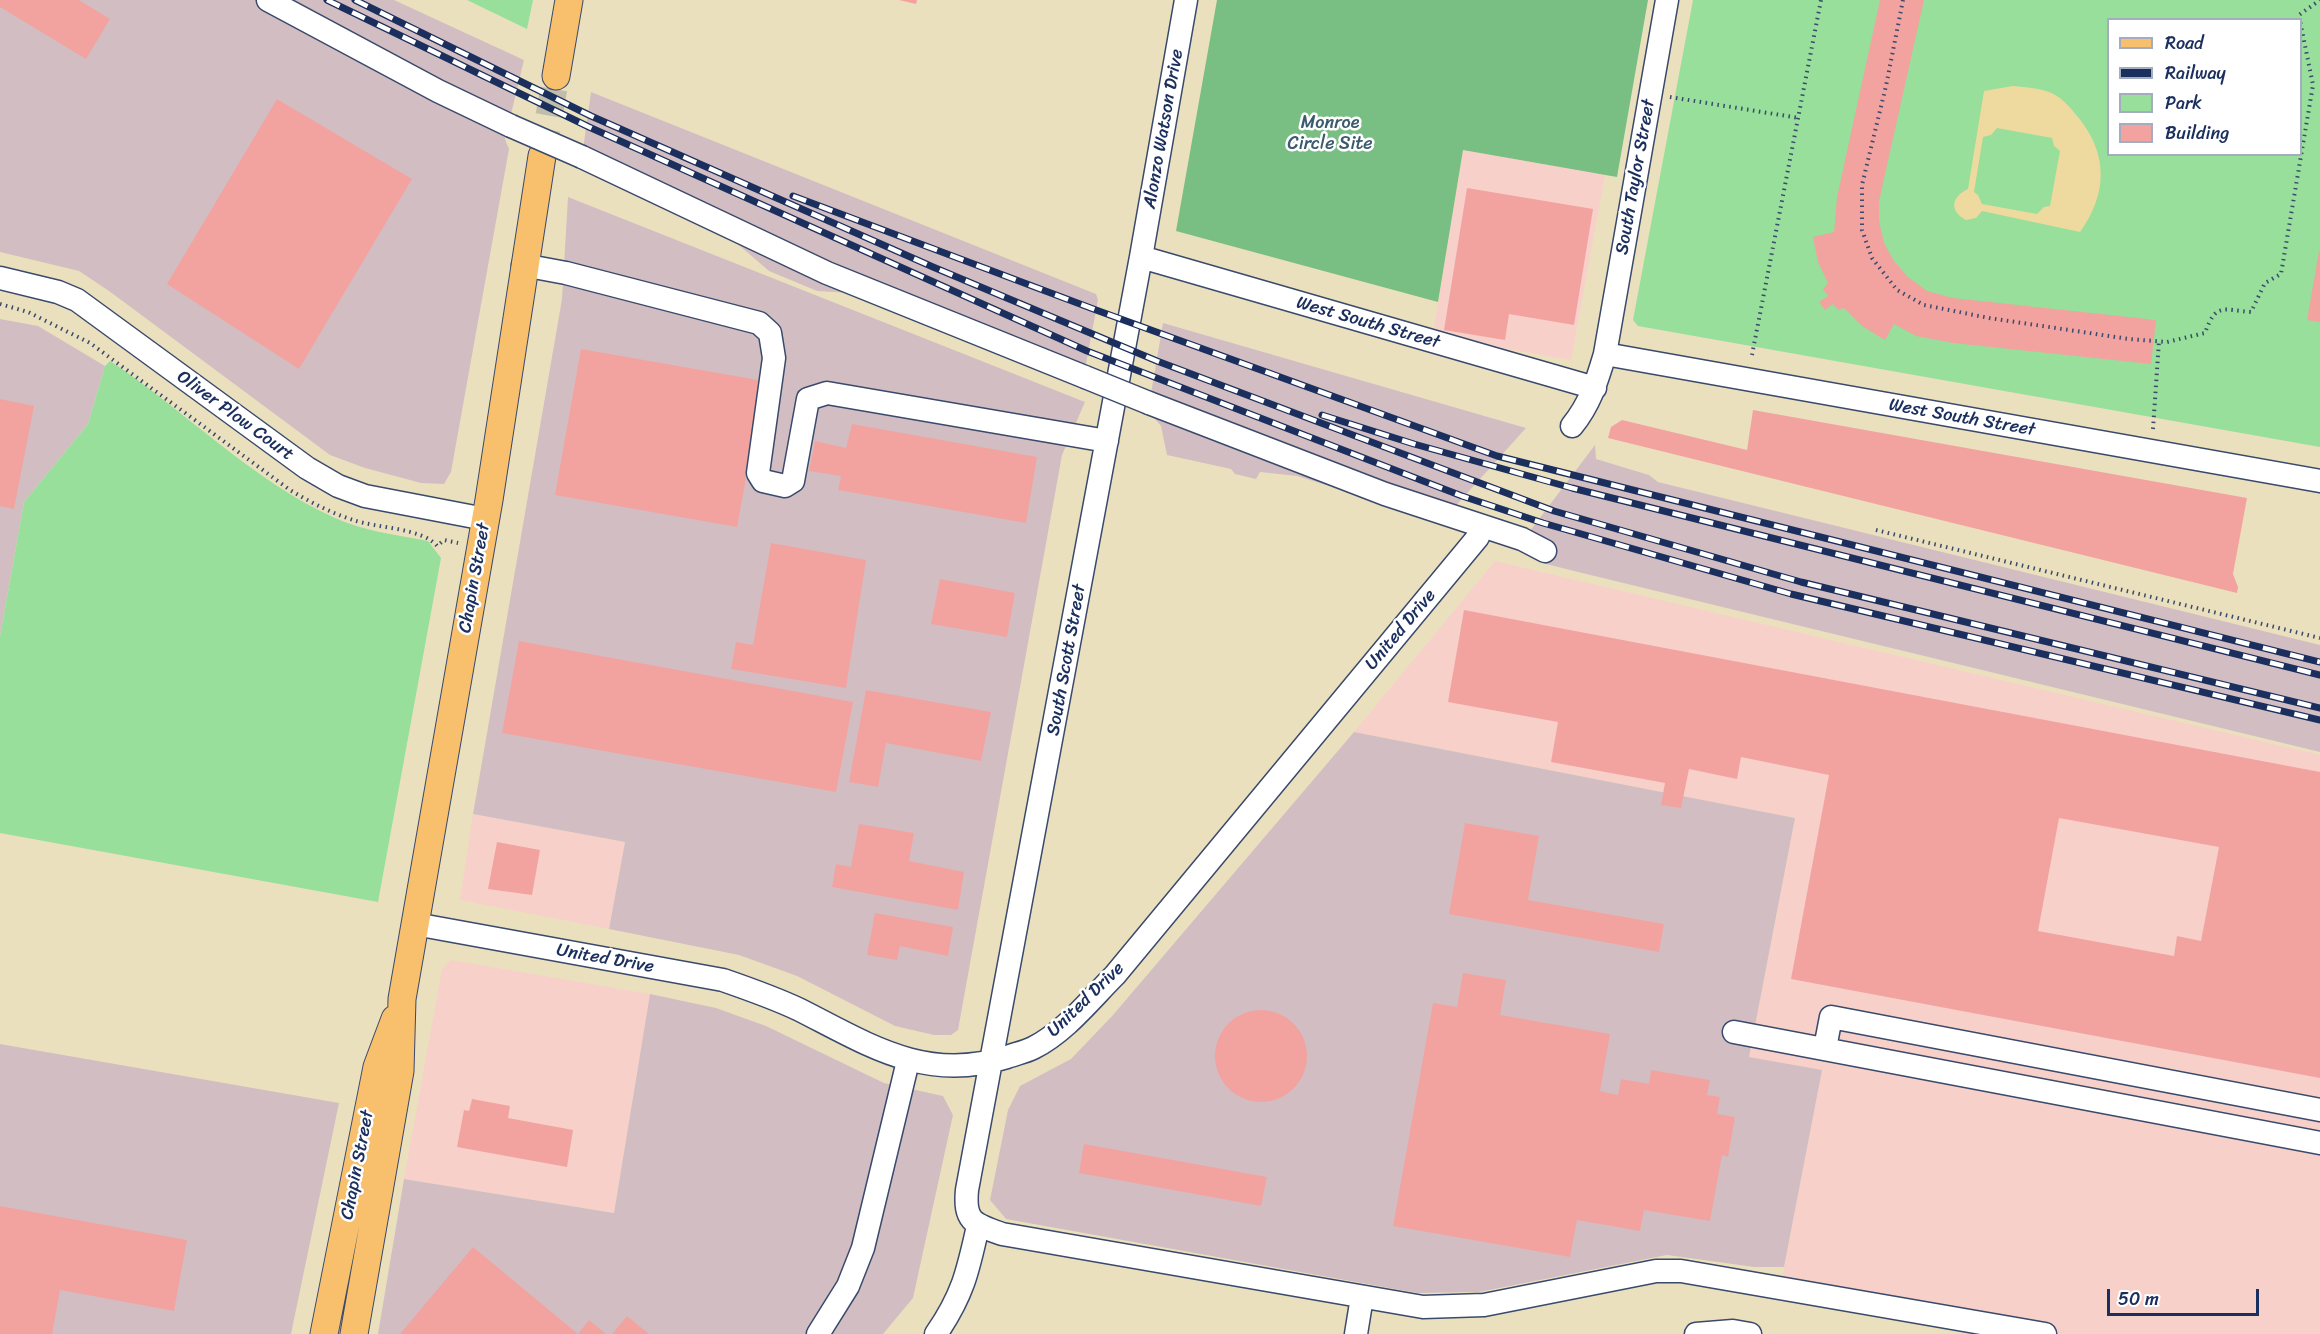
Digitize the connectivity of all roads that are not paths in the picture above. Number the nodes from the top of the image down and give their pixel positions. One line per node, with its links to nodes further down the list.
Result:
1 (268, 0): 17 (street, bridge)
2 (569, 0): 5 (main road)
3 (1186, 0): 7 (street, Alonzo Watson Drive)
4 (1667, 0): 10 (street, South Taylor Street)
5 (556, 76)
6 (542, 156): 8 (main road, Chapin Street)
7 (1141, 258): 11 (street, West South Street); 13 (street, South Scott Street)
8 (523, 266): 13 (street); 15 (main road, Chapin Street)
9 (0, 278): 15 (street, Oliver Plow Court)
10 (1605, 354): 11 (street); 14 (street, West South Street)
11 (1595, 388): 12 (street)
12 (1572, 426)
13 (1107, 441): 22 (street, South Scott Street)
14 (2320, 481)
15 (485, 519): 18 (main road, Chapin Street)
16 (1478, 537): 22 (street, United Drive)
17 (1545, 551)
18 (415, 924): 21 (street, United Drive); 23 (main road, Chapin Street)
19 (1734, 1032): 20 (street)
20 (1825, 1048): 24 (street); 25 (street)
21 (908, 1061): 22 (street, United Drive); 30 (street)
22 (992, 1062): 26 (street, South Scott Street)
23 (388, 1069): 28 (main road, Chapin Street); 29 (main road, Chapin Street)
24 (2320, 1110)
25 (2320, 1143)
26 (978, 1226): 27 (street); 31 (street)
27 (1362, 1297): 32 (street); 35 (street)
28 (324, 1334)
29 (354, 1334)
30 (818, 1334)
31 (936, 1334)
32 (1356, 1334)
33 (1696, 1334): 34 (street)
34 (1750, 1334)
35 (2045, 1334)

